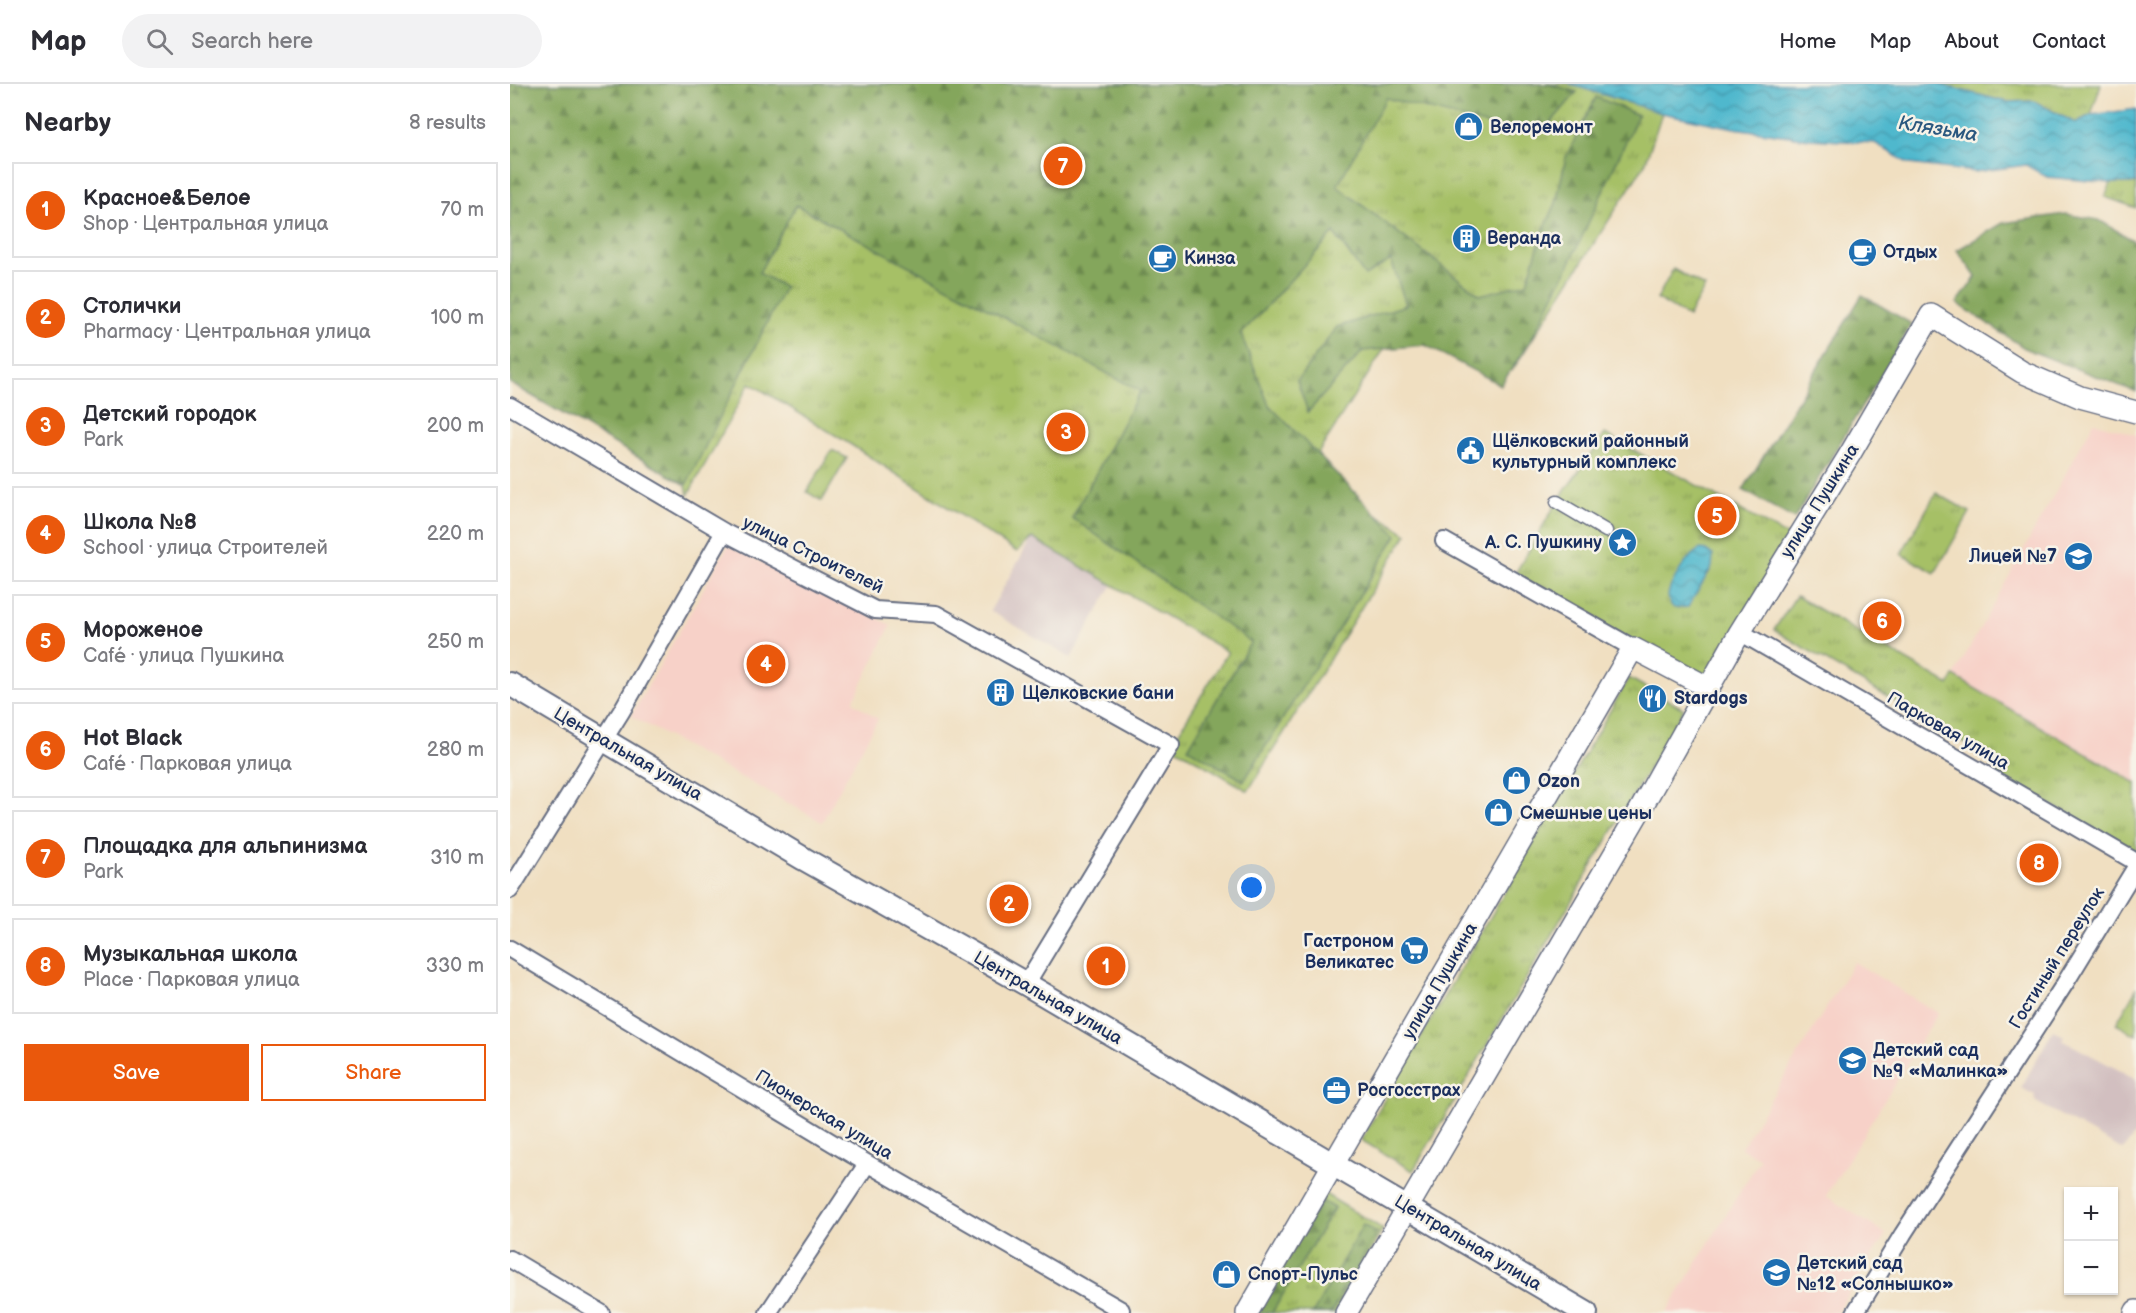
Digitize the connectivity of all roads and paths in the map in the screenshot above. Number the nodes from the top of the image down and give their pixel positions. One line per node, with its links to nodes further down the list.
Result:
1 (510, 406): 5 (street, улица Строителей)
2 (2136, 412): 7 (street, улица Пушкина)
3 (1557, 502): 4 (street)
4 (1606, 531)
5 (724, 532): 11 (street); 16 (street, улица Строителей)
6 (1444, 541): 8 (street)
7 (1740, 632): 10 (street, улица Пушкина); 12 (street, Парковая улица)
8 (1633, 648): 10 (street); 18 (street, улица Пушкина)
9 (510, 684): 11 (main road, Центральная улица)
10 (1709, 688): 19 (street, улица Пушкина)
11 (604, 741): 14 (street); 16 (main road, Центральная улица)
12 (2136, 862)
13 (2136, 867): 27 (street, Гостиный переулок)
14 (510, 890)
15 (510, 949): 17 (street, Пионерская улица)
16 (1026, 984): 18 (main road, Центральная улица)
17 (867, 1164): 21 (street, Пионерская улица); 23 (street)
18 (1334, 1164): 19 (main road, Центральная улица); 24 (street, улица Пушкина)
19 (1408, 1208): 25 (street); 26 (main road, Центральная улица)
20 (510, 1259): 22 (street)
21 (1121, 1310)
22 (600, 1313)
23 (768, 1313)
24 (1247, 1313)
25 (1346, 1313)
26 (1586, 1313)
27 (1855, 1313)

